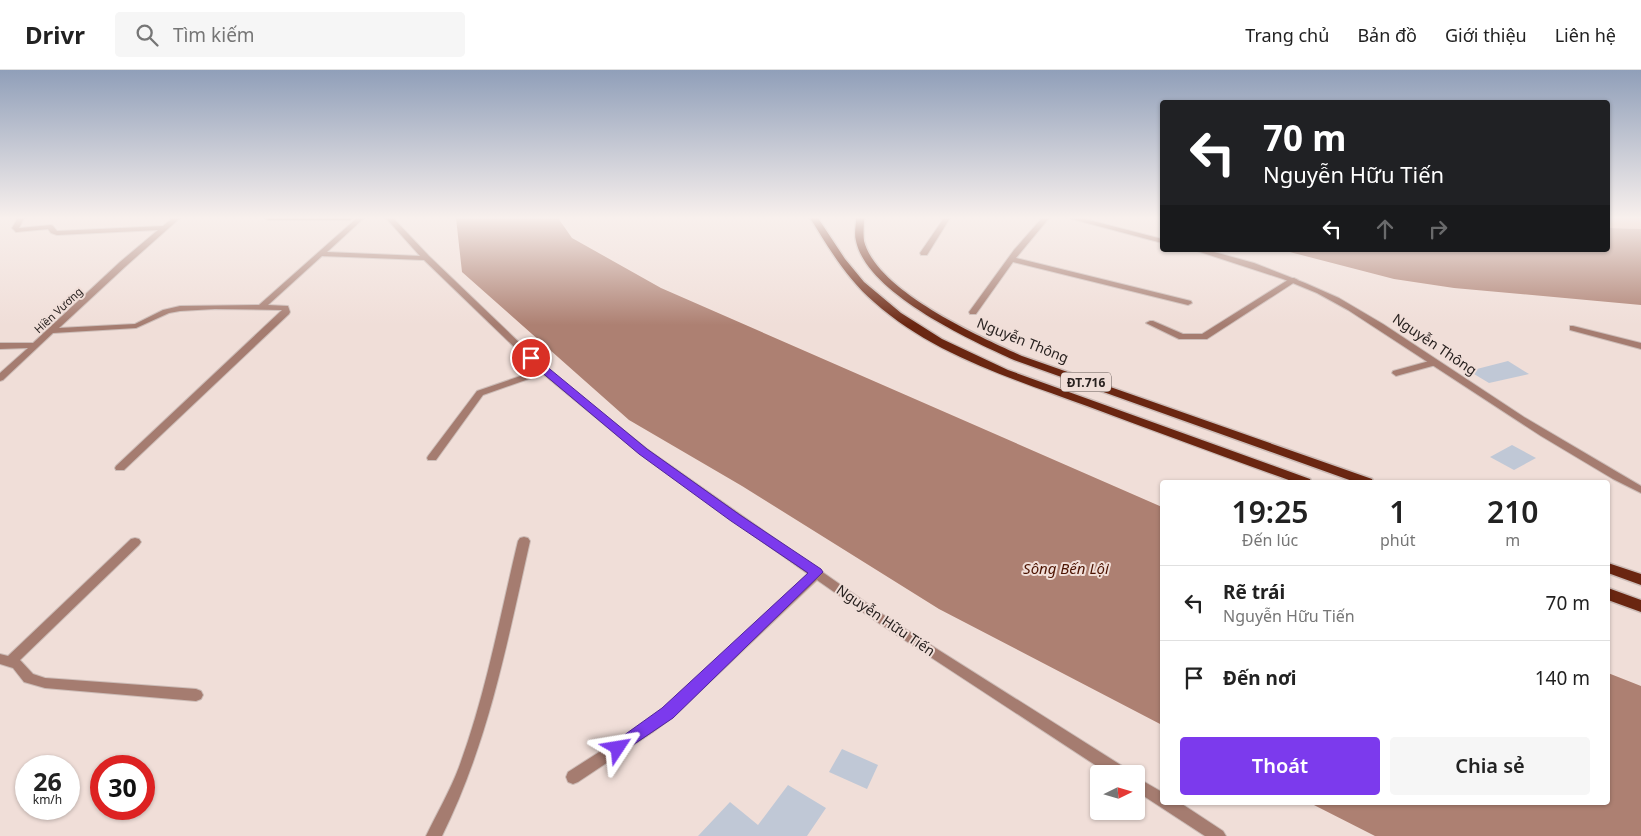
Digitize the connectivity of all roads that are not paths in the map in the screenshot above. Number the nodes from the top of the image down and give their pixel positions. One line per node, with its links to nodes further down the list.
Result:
1 (136, 254): 16 (street, Hiền Vương)
2 (321, 254): 8 (street); 12 (street)
3 (422, 254): 8 (street, Nguyễn Hữu Tiến)
4 (838, 254): 26 (main road, ĐT.716)
5 (864, 254): 27 (main road, Nguyễn Thông / ĐT.716)
6 (1015, 254): 9 (street)
7 (1211, 254): 10 (street, Nguyễn Thông)
8 (426, 258): 21 (street, Nguyễn Hữu Tiến)
9 (1011, 259): 11 (street); 13 (street)
10 (1294, 280): 14 (street); 20 (street, Nguyễn Thông)
11 (1188, 302)
12 (261, 308): 16 (street); 25 (street)
13 (973, 312)
14 (1150, 323)
15 (1573, 328): 19 (street)
16 (52, 331): 17 (street, Hiền Vương)
17 (37, 345): 18 (street); 23 (street, Hiền Vương)
18 (0, 346)
19 (1641, 346)
20 (1433, 363): 22 (street); 28 (street, Nguyễn Thông)
21 (544, 371): 24 (street); 32 (street, Nguyễn Hữu Tiến)
22 (1396, 373)
23 (0, 378)
24 (432, 458)
25 (120, 468)
26 (1300, 480)
27 (1361, 480)
28 (1641, 490)
29 (524, 541): 43 (street)
30 (135, 542): 36 (street)
31 (1610, 569): 33 (main road)
32 (816, 572): 38 (street, Nguyễn Hữu Tiến); 39 (street)
33 (1641, 580)
34 (1610, 595): 35 (main road)
35 (1641, 606)
36 (6, 659): 37 (street)
37 (196, 695)
38 (1108, 765)
39 (573, 777)
40 (1145, 789): 41 (street)
41 (1160, 799)
42 (1171, 805): 44 (street)
43 (434, 836)
44 (1218, 836)

